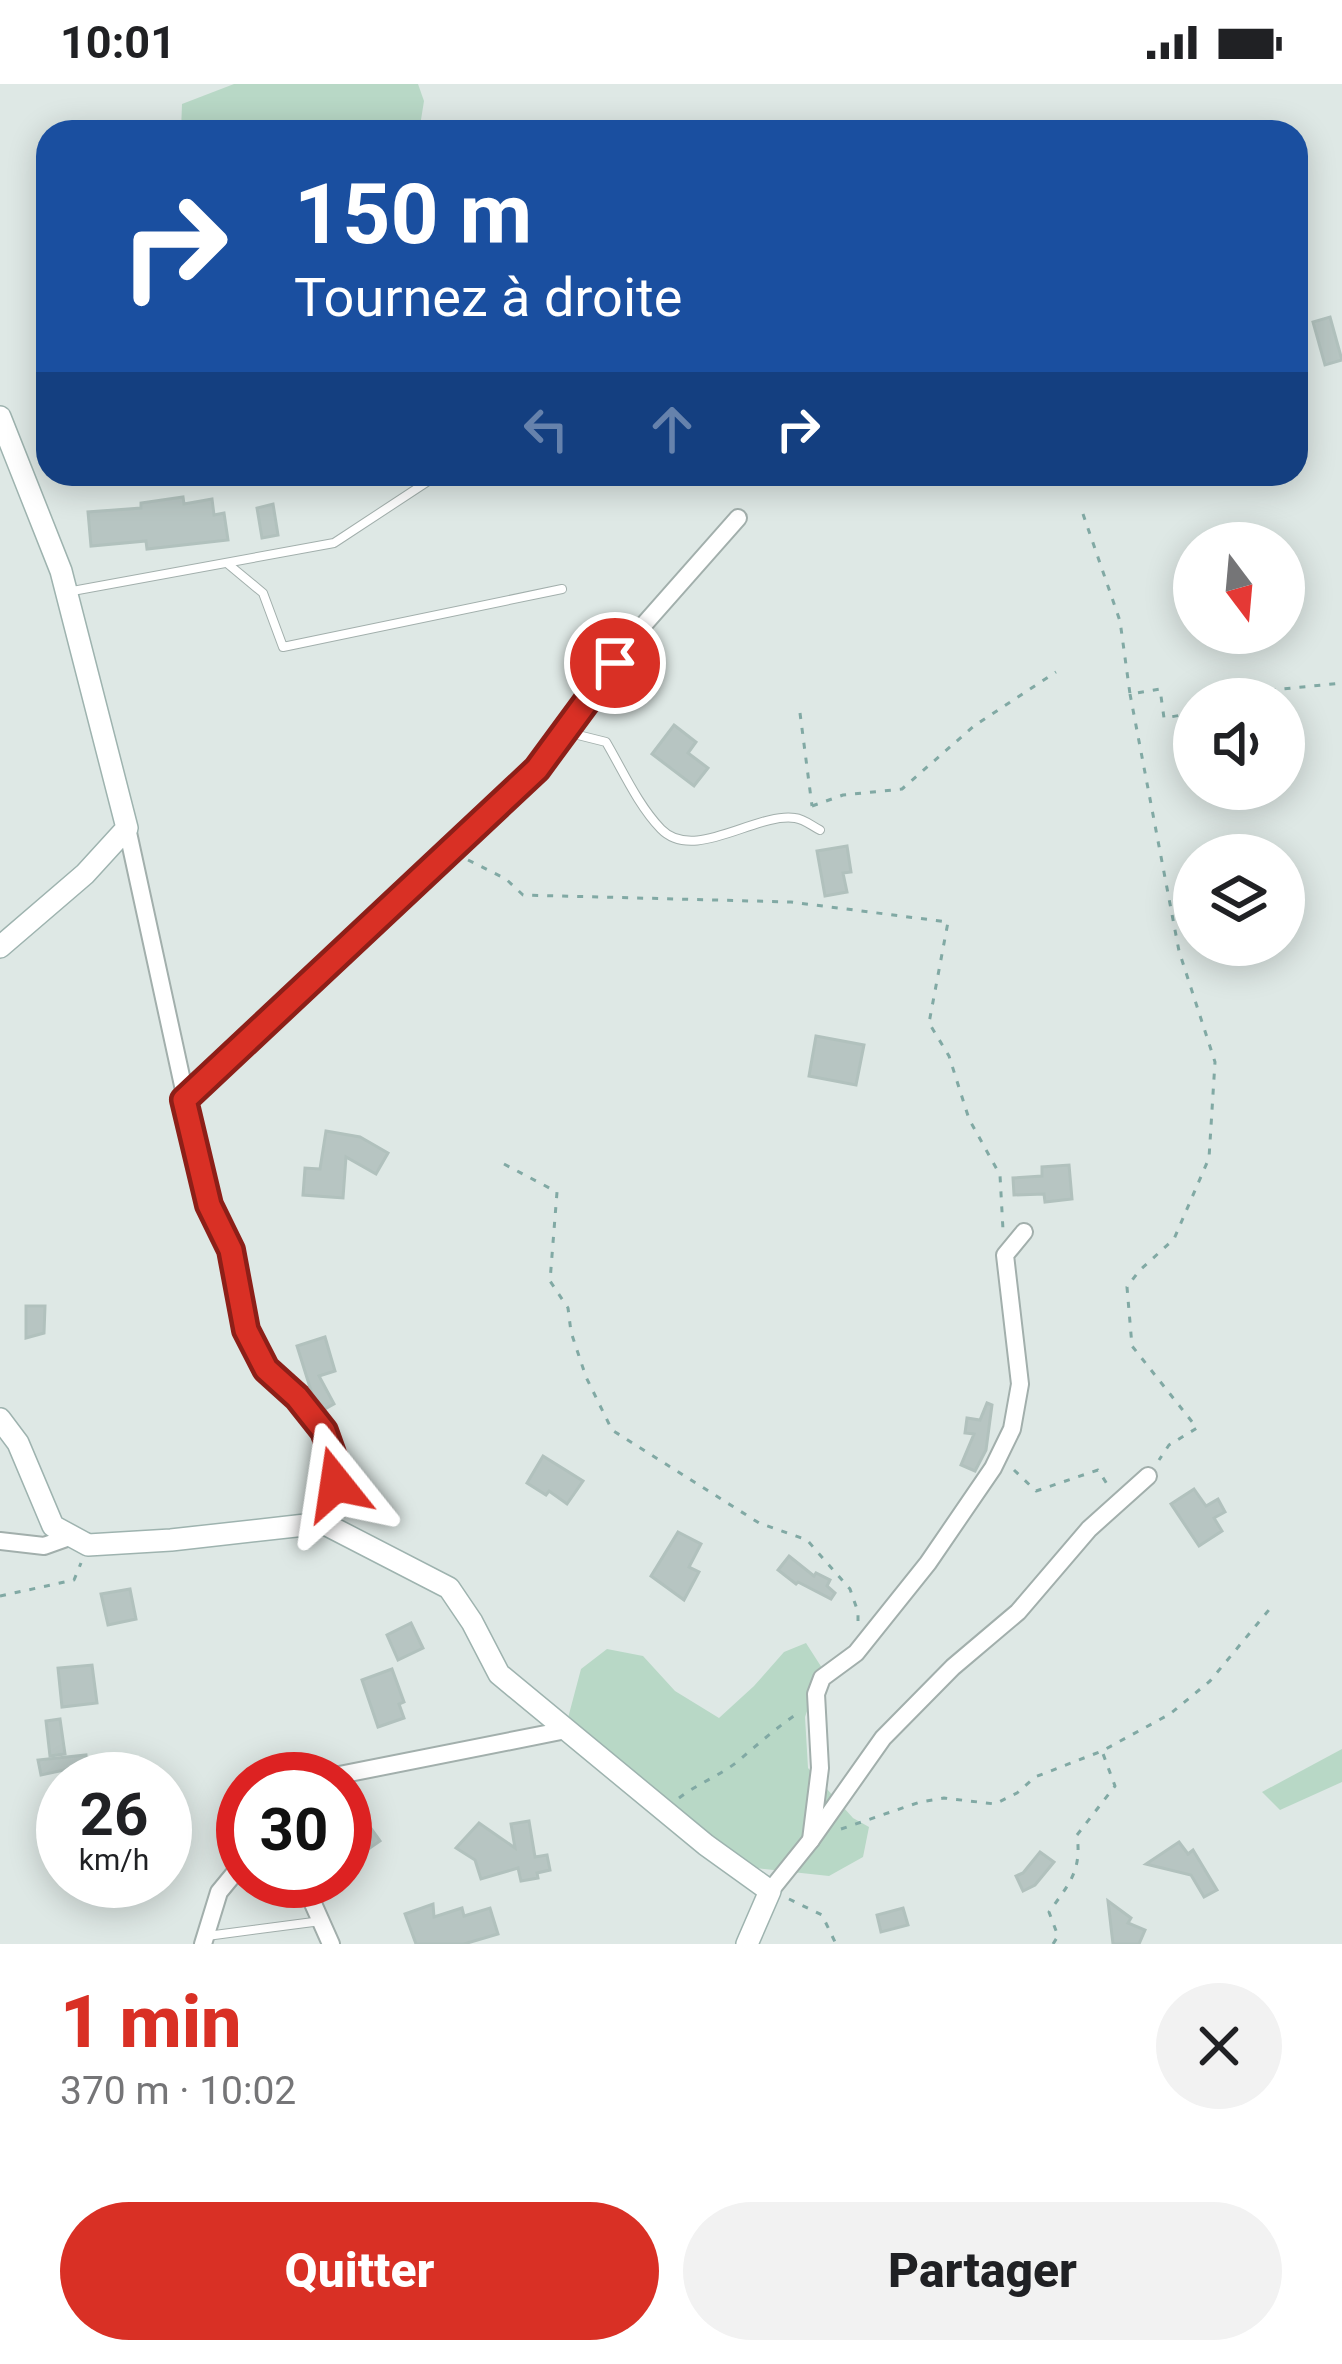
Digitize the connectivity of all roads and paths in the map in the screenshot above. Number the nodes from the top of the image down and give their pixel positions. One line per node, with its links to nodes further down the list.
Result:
1 (0, 417): 7 (street)
2 (421, 486): 5 (lane)
3 (1083, 514): 11 (path)
4 (738, 518): 14 (street)
5 (227, 562): 6 (lane); 7 (lane)
6 (562, 589)
7 (65, 592): 15 (street)
8 (1056, 673): 12 (path)
9 (1342, 682): 10 (path)
10 (1305, 687)
11 (1130, 694): 13 (path); 25 (path)
12 (800, 713)
13 (1173, 716)
14 (564, 732): 16 (lane); 17 (street)
15 (127, 828): 18 (street); 19 (street)
16 (820, 830)
17 (452, 848): 19 (street); 22 (path)
18 (0, 947)
19 (184, 1100): 27 (street)
20 (504, 1164): 32 (path)
21 (1024, 1232): 22 (street)
22 (1005, 1255): 24 (street)
23 (0, 1419): 29 (street)
24 (999, 1456): 26 (path); 32 (street)
25 (1148, 1476): 26 (street)
26 (1121, 1500): 38 (street)
27 (323, 1523): 29 (street); 34 (street)
28 (0, 1541): 29 (street)
29 (80, 1541): 30 (path)
30 (0, 1596)
31 (1274, 1605): 35 (path)
32 (856, 1653): 33 (street)
33 (816, 1701): 37 (path); 38 (street)
34 (566, 1730): 36 (street); 37 (street)
35 (1102, 1751): 38 (path); 47 (path)
36 (372, 1769)
37 (663, 1810): 39 (street)
38 (811, 1840): 39 (street)
39 (770, 1892): 45 (street); 46 (path)
40 (216, 1902): 43 (street)
41 (314, 1908): 42 (street)
42 (320, 1921): 43 (lane); 44 (street)
43 (204, 1940)
44 (331, 1944)
45 (747, 1944)
46 (836, 1944)
47 (1052, 1944)

